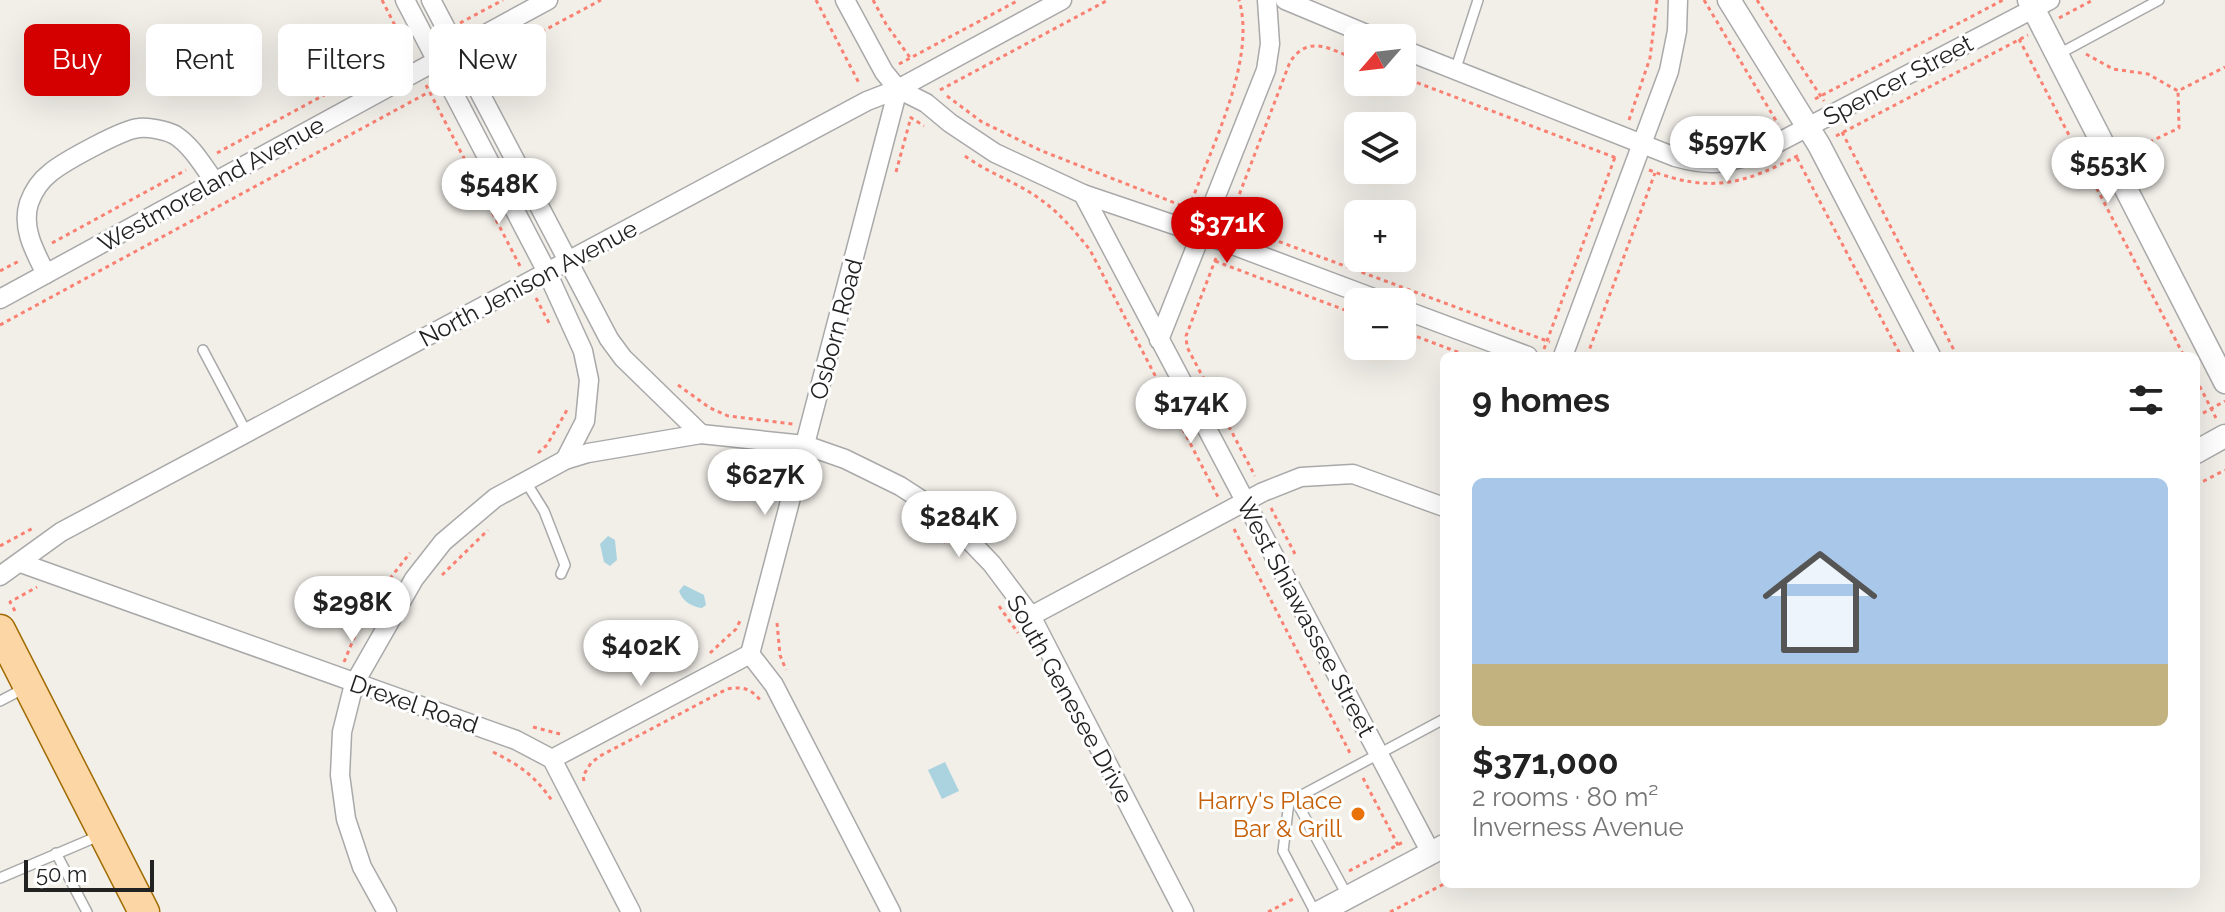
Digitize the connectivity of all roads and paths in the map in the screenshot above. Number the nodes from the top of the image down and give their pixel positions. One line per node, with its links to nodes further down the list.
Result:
1 (382, 0): 26 (path)
2 (405, 0): 33 (street)
3 (431, 0): 27 (street)
4 (503, 0): 28 (path)
5 (548, 0): 29 (street, Westmoreland Avenue)
6 (601, 0): 31 (path)
7 (816, 0): 56 (path)
8 (845, 0): 45 (street)
9 (1019, 0): 45 (path)
10 (1062, 0): 47 (street, North Jenison Avenue)
11 (1108, 0): 57 (path)
12 (1239, 0): 74 (path)
13 (1267, 0): 75 (street)
14 (1285, 0): 30 (street)
15 (1478, 0): 44 (lane)
16 (1657, 0): 62 (path)
17 (1678, 0): 64 (street)
18 (1704, 0): 59 (path)
19 (1729, 0): 60 (street)
20 (1757, 0): 55 (path)
21 (2093, 0): 24 (path)
22 (2159, 0): 39 (lane)
23 (2001, 1): 25 (path); 55 (path)
24 (2039, 9): 25 (street, Spencer Street); 32 (path); 39 (street)
25 (2010, 21): 32 (path); 58 (street, Spencer Street)
26 (394, 24)
27 (443, 24)
28 (460, 24)
29 (503, 24)
30 (1344, 25)
31 (546, 30)
32 (2019, 39): 61 (path); 103 (path)
33 (426, 41): 34 (street); 35 (path)
34 (429, 47)
35 (413, 48)
36 (2086, 54): 49 (path)
37 (1344, 55): 76 (path)
38 (1416, 55): 44 (street, Spencer Street)
39 (2057, 55): 104 (street)
40 (413, 60): 43 (path)
41 (429, 64): 43 (street, Westmoreland Avenue)
42 (2225, 67): 49 (path)
43 (418, 70): 48 (path); 72 (street, Westmoreland Avenue)
44 (1455, 71): 62 (street, Spencer Street)
45 (884, 72): 47 (street)
46 (1416, 82): 67 (path)
47 (898, 89): 56 (street, North Jenison Avenue); 57 (street); 115 (street, Osborn Road)
48 (429, 90)
49 (2178, 91): 65 (path)
50 (429, 93): 88 (path)
51 (323, 96): 68 (path)
52 (432, 96): 83 (path)
53 (454, 96): 81 (street)
54 (481, 96): 79 (street)
55 (1821, 96): 58 (path); 60 (path)
56 (867, 101): 79 (street, North Jenison Avenue)
57 (926, 103): 71 (path); 73 (street)
58 (1832, 115): 60 (street, Spencer Street); 61 (path)
59 (1777, 121): 60 (path); 63 (path)
60 (1808, 127): 61 (path); 63 (street, Spencer Street); 66 (path); 101 (street)
61 (1843, 132): 102 (path)
62 (1622, 137): 64 (street, Spencer Street); 67 (path)
63 (1786, 139): 64 (street, Spencer Street); 66 (path)
64 (1642, 145): 69 (street)
65 (2135, 149)
66 (1797, 157): 70 (path); 100 (path)
67 (1615, 158): 69 (path); 97 (path)
68 (201, 162): 72 (street); 77 (path); 77 (street)
69 (1635, 165): 70 (path); 98 (street)
70 (1655, 173): 99 (path)
71 (895, 178)
72 (215, 182): 82 (street, Westmoreland Avenue)
73 (1083, 194): 75 (street); 92 (street, West Shiawassee Street)
74 (1189, 208)
75 (1201, 235): 76 (street); 92 (street)
76 (1222, 241): 78 (path); 84 (street)
77 (35, 252): 80 (path); 82 (street)
78 (1215, 261): 86 (path); 122 (path)
79 (567, 262): 81 (street, North Jenison Avenue); 91 (street)
80 (0, 271)
81 (547, 272): 83 (street, North Jenison Avenue); 94 (street)
82 (46, 274): 85 (street, Westmoreland Avenue)
83 (528, 282): 89 (path); 112 (street, North Jenison Avenue)
84 (1347, 288)
85 (0, 299)
86 (1344, 310)
87 (1416, 314): 96 (street)
88 (0, 325)
89 (552, 329)
90 (1416, 336): 95 (path)
91 (609, 339): 94 (street); 113 (street)
92 (1159, 340): 123 (street, West Shiawassee Street)
93 (203, 350): 112 (lane)
94 (583, 351): 118 (street)
95 (1457, 352)
96 (1517, 352)
97 (1542, 352)
98 (1565, 352)
99 (1588, 352)
100 (1899, 352)
101 (1927, 352)
102 (1955, 352)
103 (2182, 352)
104 (2225, 382)
105 (2200, 386): 108 (path)
106 (2225, 401): 108 (path)
107 (568, 407): 117 (path)
108 (2212, 409): 109 (path); 111 (path)
109 (2200, 415)
110 (791, 424): 114 (path)
111 (2222, 429): 116 (street)
112 (247, 433): 130 (street, North Jenison Avenue)
113 (701, 434): 114 (street, South Genesee Drive); 118 (street, South Genesee Drive)
114 (786, 443): 115 (street, South Genesee Drive)
115 (805, 445): 137 (street, South Genesee Drive); 141 (street, Osborn Road)
116 (2200, 448)
117 (532, 457)
118 (565, 460): 120 (street, South Genesee Drive)
119 (2225, 470): 121 (path)
120 (526, 482): 132 (lane); 143 (street, South Genesee Drive)
121 (2200, 483)
122 (1263, 492): 123 (street); 124 (street); 129 (path)
123 (1244, 502): 137 (street); 151 (street, West Shiawassee Street)
124 (1440, 506)
125 (901, 509): 128 (path)
126 (489, 529): 134 (path)
127 (418, 544): 143 (path)
128 (953, 549)
129 (1296, 555)
130 (21, 563): 131 (street, Drexel Road); 133 (street, North Jenison Avenue)
131 (45, 572): 136 (path); 143 (street, Drexel Road)
132 (561, 574)
133 (0, 576)
134 (437, 580)
135 (997, 602): 140 (path)
136 (5, 616): 145 (main road)
137 (1031, 616): 167 (street, South Genesee Drive)
138 (740, 620): 142 (path)
139 (777, 620): 144 (path)
140 (1024, 641)
141 (750, 654): 152 (street); 166 (street)
142 (702, 661)
143 (349, 673): 152 (street, Drexel Road); 164 (street, South Genesee Drive)
144 (791, 682)
145 (29, 686): 146 (lane); 155 (main road)
146 (0, 701)
147 (761, 702): 153 (path)
148 (1440, 721): 151 (lane)
149 (530, 727): 150 (path)
150 (566, 735)
151 (1380, 754): 154 (lane); 156 (street, West Shiawassee Street)
152 (552, 759): 165 (street)
153 (586, 789)
154 (1295, 799): 160 (lane); 161 (lane)
155 (104, 834): 157 (lane); 163 (main road)
156 (1432, 844): 160 (street); 160 (path)
157 (56, 853): 158 (lane); 162 (lane)
158 (0, 878)
159 (1440, 886): 170 (path)
160 (1342, 887): 169 (street)
161 (1305, 893): 168 (path); 169 (lane)
162 (87, 912)
163 (144, 912)
164 (387, 912)
165 (631, 912)
166 (891, 912)
167 (1184, 912)
168 (1268, 912)
169 (1318, 912)
170 (1390, 912)

